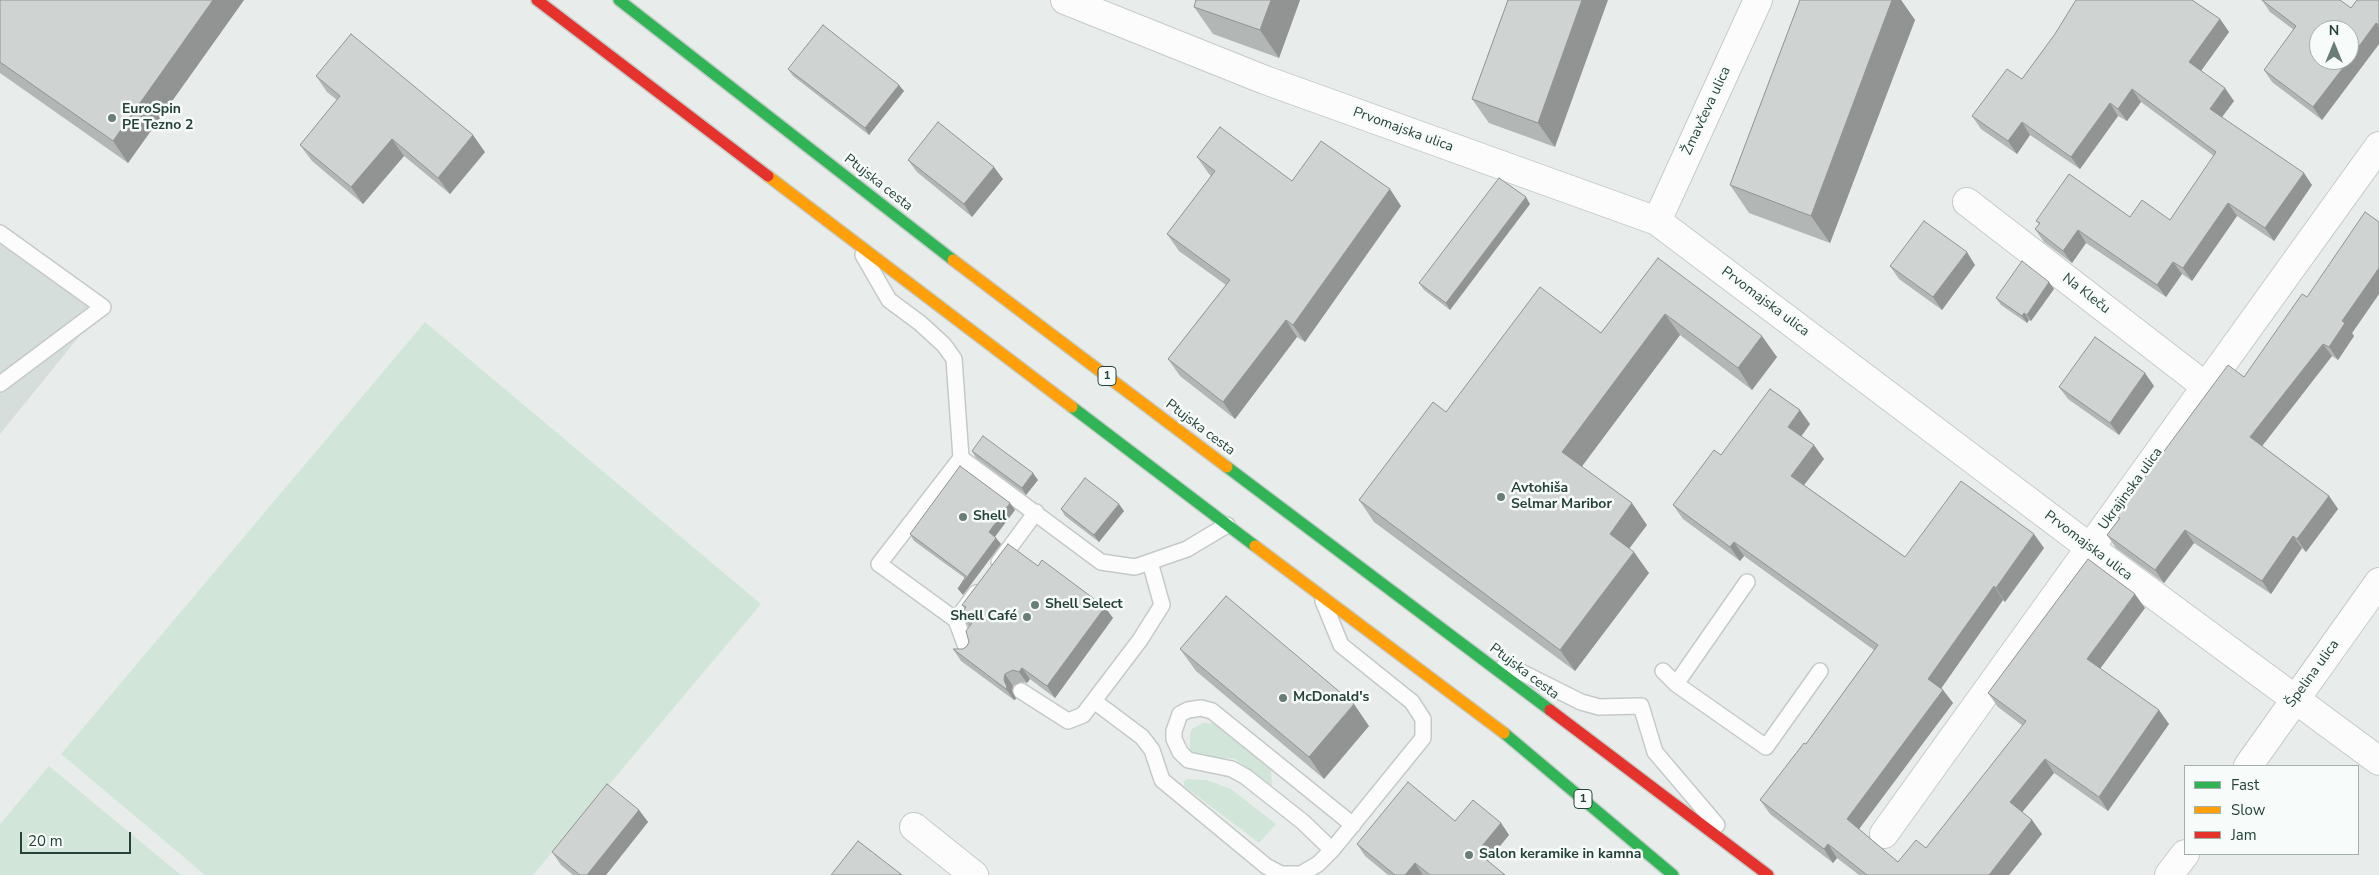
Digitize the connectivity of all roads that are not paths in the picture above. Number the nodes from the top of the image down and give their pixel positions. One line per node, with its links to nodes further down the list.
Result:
1 (537, 0): 9 (main road, 1)
2 (619, 0): 21 (main road, Ptujska cesta / 1)
3 (1065, 0): 7 (street, Prvomajska ulica)
4 (1758, 0): 7 (street, Žmavčeva ulica)
5 (2379, 146): 11 (street, Ukrajinska ulica)
6 (1966, 202): 11 (street, Na Kleču)
7 (1657, 221): 15 (street, Prvomajska ulica)
8 (0, 234): 10 (lane)
9 (853, 239): 12 (lane); 14 (main road, 1)
10 (0, 384)
11 (2205, 386): 15 (street, Ukrajinska ulica)
12 (961, 458): 13 (lane); 20 (lane)
13 (1036, 512): 16 (lane); 20 (lane)
14 (1227, 525): 16 (lane); 19 (main road, 1)
15 (2089, 547): 27 (street, Prvomajska ulica); 33 (street, Ukrajinska ulica)
16 (1150, 562): 28 (lane)
17 (1747, 582): 25 (lane)
18 (2379, 582): 27 (street, Špelina ulica)
19 (1320, 594): 31 (lane); 38 (main road, 1)
20 (956, 620): 22 (lane)
21 (1455, 639): 36 (main road, Ptujska cesta / 1); 36 (lane)
22 (968, 652)
23 (1663, 671): 25 (lane)
24 (1820, 671): 25 (lane)
25 (1676, 684)
26 (1021, 691): 28 (lane)
27 (2295, 698): 29 (street, Prvomajska ulica); 30 (street, Špelina ulica)
28 (1094, 701): 34 (lane)
29 (2379, 761)
30 (2249, 765)
31 (1353, 825): 34 (lane); 34 (lane)
32 (914, 827): 37 (street)
33 (1884, 834)
34 (1332, 850)
35 (2184, 855): 40 (street)
36 (1747, 859): 39 (main road, Ptujska cesta / 1)
37 (974, 875)
38 (1673, 875)
39 (1768, 875)
40 (2169, 875)

